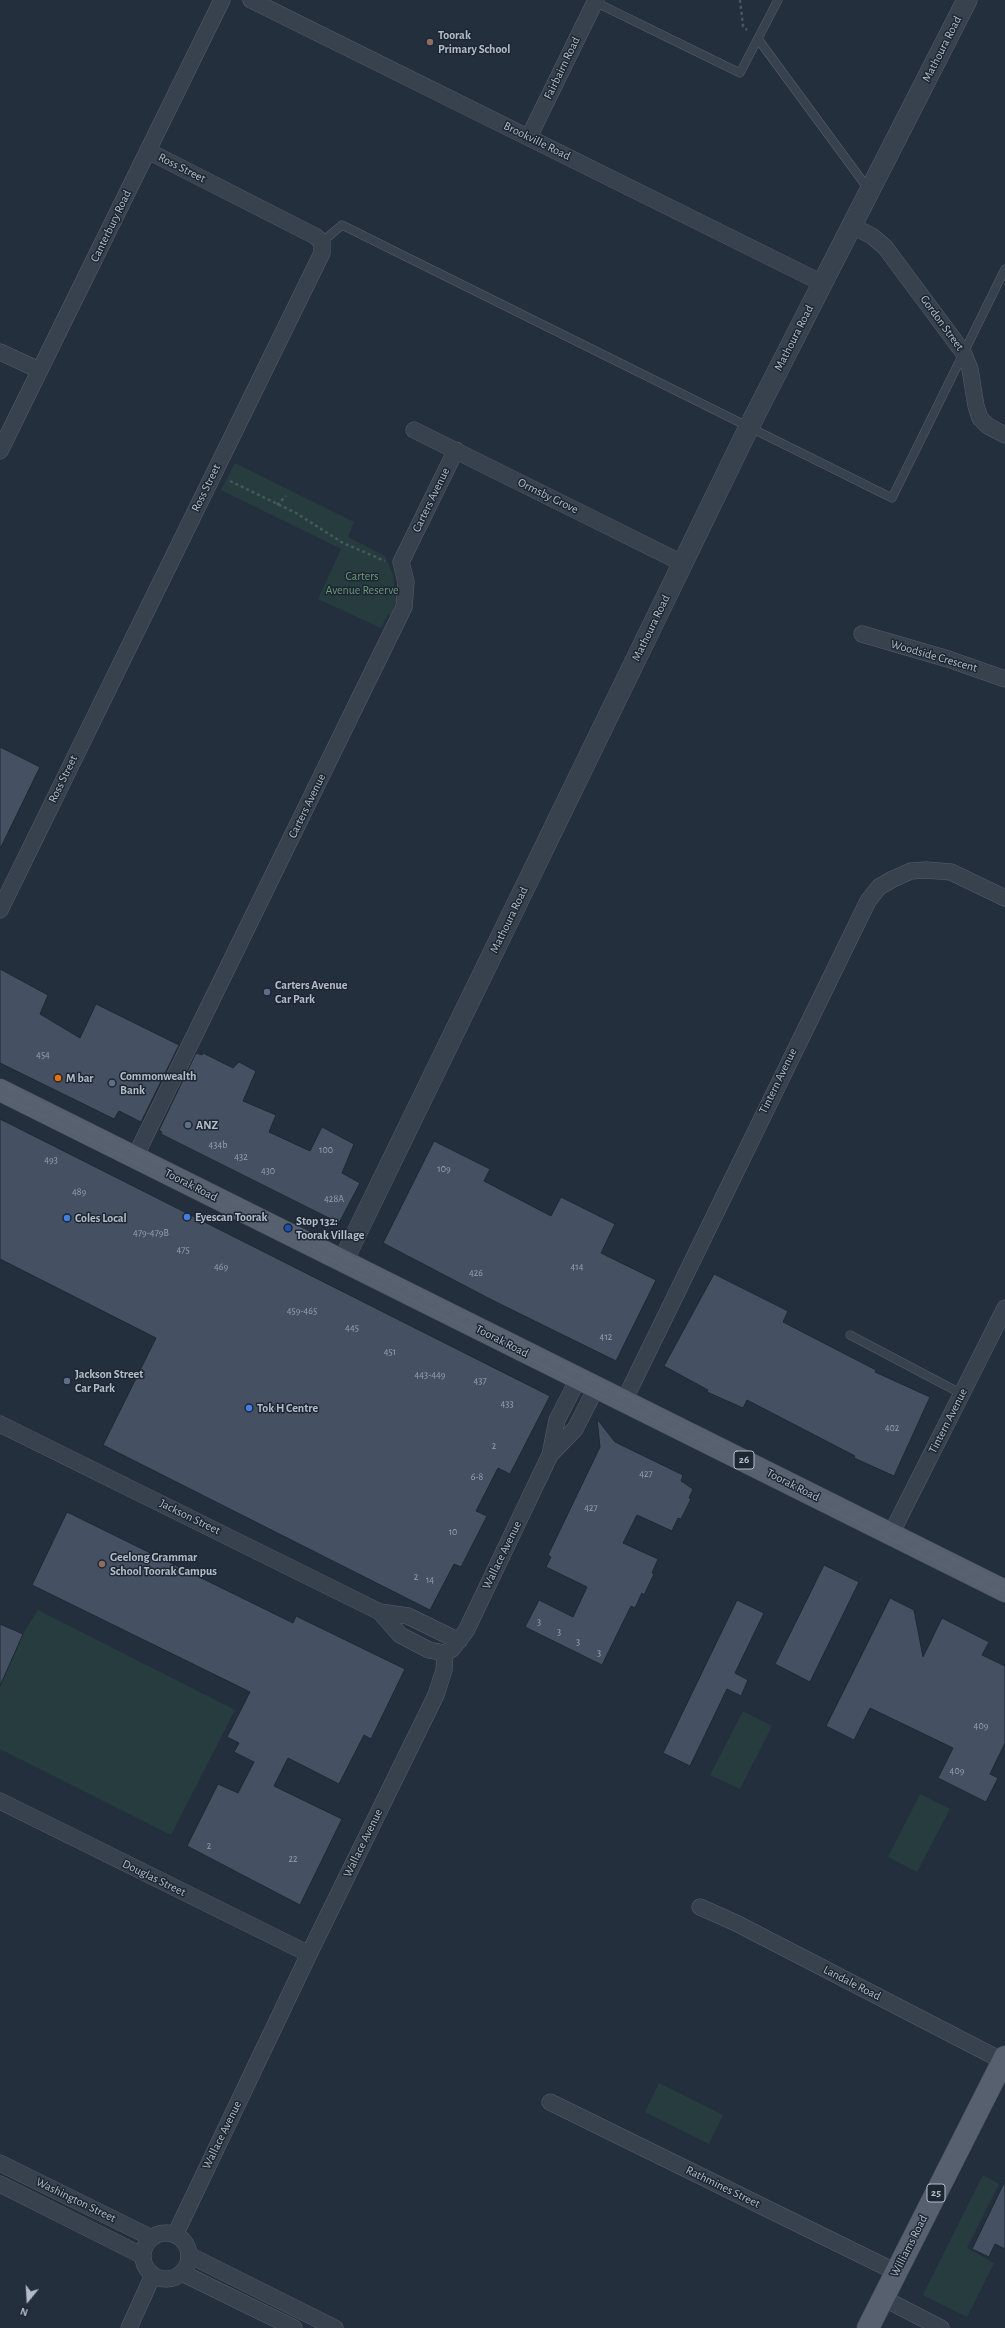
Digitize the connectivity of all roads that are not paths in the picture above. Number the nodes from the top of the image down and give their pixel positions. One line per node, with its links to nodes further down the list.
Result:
1 (222, 0): 8 (street, Canterbury Road)
2 (251, 0): 7 (street, Brookville Road)
3 (778, 0): 6 (lane)
4 (967, 0): 9 (street, Mathoura Road)
5 (596, 1): 6 (lane); 7 (street, Fairbairn Road)
6 (758, 39): 9 (lane)
7 (528, 137): 13 (street, Brookville Road)
8 (148, 151): 11 (street, Ross Street); 16 (street, Canterbury Road)
9 (870, 190): 10 (street, Mathoura Road)
10 (852, 226): 13 (street, Mathoura Road); 15 (street, Gordon Street)
11 (322, 242): 17 (lane); 26 (street, Ross Street)
12 (1005, 269): 15 (lane)
13 (822, 283): 17 (street, Mathoura Road)
14 (0, 352): 16 (street)
15 (963, 352): 17 (lane); 19 (street, Gordon Street)
16 (39, 370): 21 (street, Canterbury Road)
17 (749, 428): 22 (street, Mathoura Road)
18 (414, 430): 20 (street, Ormsby Grove)
19 (1005, 435)
20 (456, 450): 22 (street, Ormsby Grove); 28 (street, Carters Avenue)
21 (0, 451)
22 (682, 563): 29 (street, Mathoura Road)
23 (862, 634): 24 (street, Woodside Crescent)
24 (1005, 679)
25 (1005, 898): 34 (street, Tintern Avenue)
26 (0, 910)
27 (0, 1090): 28 (main road, Toorak Road / 26)
28 (135, 1157): 29 (main road, Toorak Road / 26)
29 (343, 1261): 32 (main road, Toorak Road / 26)
30 (1005, 1308): 33 (street, Tintern Avenue)
31 (850, 1335): 33 (lane)
32 (587, 1383): 34 (main road, Toorak Road / 26); 39 (street, Wallace Avenue)
33 (962, 1394): 36 (street, Tintern Avenue)
34 (624, 1400): 36 (main road, Toorak Road / 26)
35 (0, 1424): 38 (street, Jackson Street)
36 (892, 1534): 37 (main road, Toorak Road / 26)
37 (1005, 1591)
38 (380, 1612): 39 (street, Jackson Street); 40 (street, Jackson Street)
39 (459, 1641): 40 (street, Wallace Avenue)
40 (445, 1653): 43 (street, Wallace Avenue)
41 (0, 1801): 43 (street, Douglas Street)
42 (700, 1907): 44 (street, Landale Road)
43 (309, 1954): 48 (street, Wallace Avenue)
44 (1004, 2059): 52 (main road, Williams Road / 25)
45 (550, 2102): 52 (street, Rathmines Street)
46 (0, 2163): 49 (street, Washington Street)
47 (0, 2184): 51 (street, Washington Street)
48 (175, 2235): 49 (street); 50 (street)
49 (152, 2238): 51 (street)
50 (189, 2255): 53 (street); 58 (street)
51 (143, 2256): 54 (street)
52 (896, 2272): 55 (main road, Williams Road / 25)
53 (182, 2273): 54 (street); 57 (street)
54 (153, 2275): 56 (street)
55 (883, 2298): 59 (main road, Williams Road / 25); 60 (street)
56 (129, 2328)
57 (294, 2328)
58 (335, 2328)
59 (868, 2328)
60 (941, 2328)

